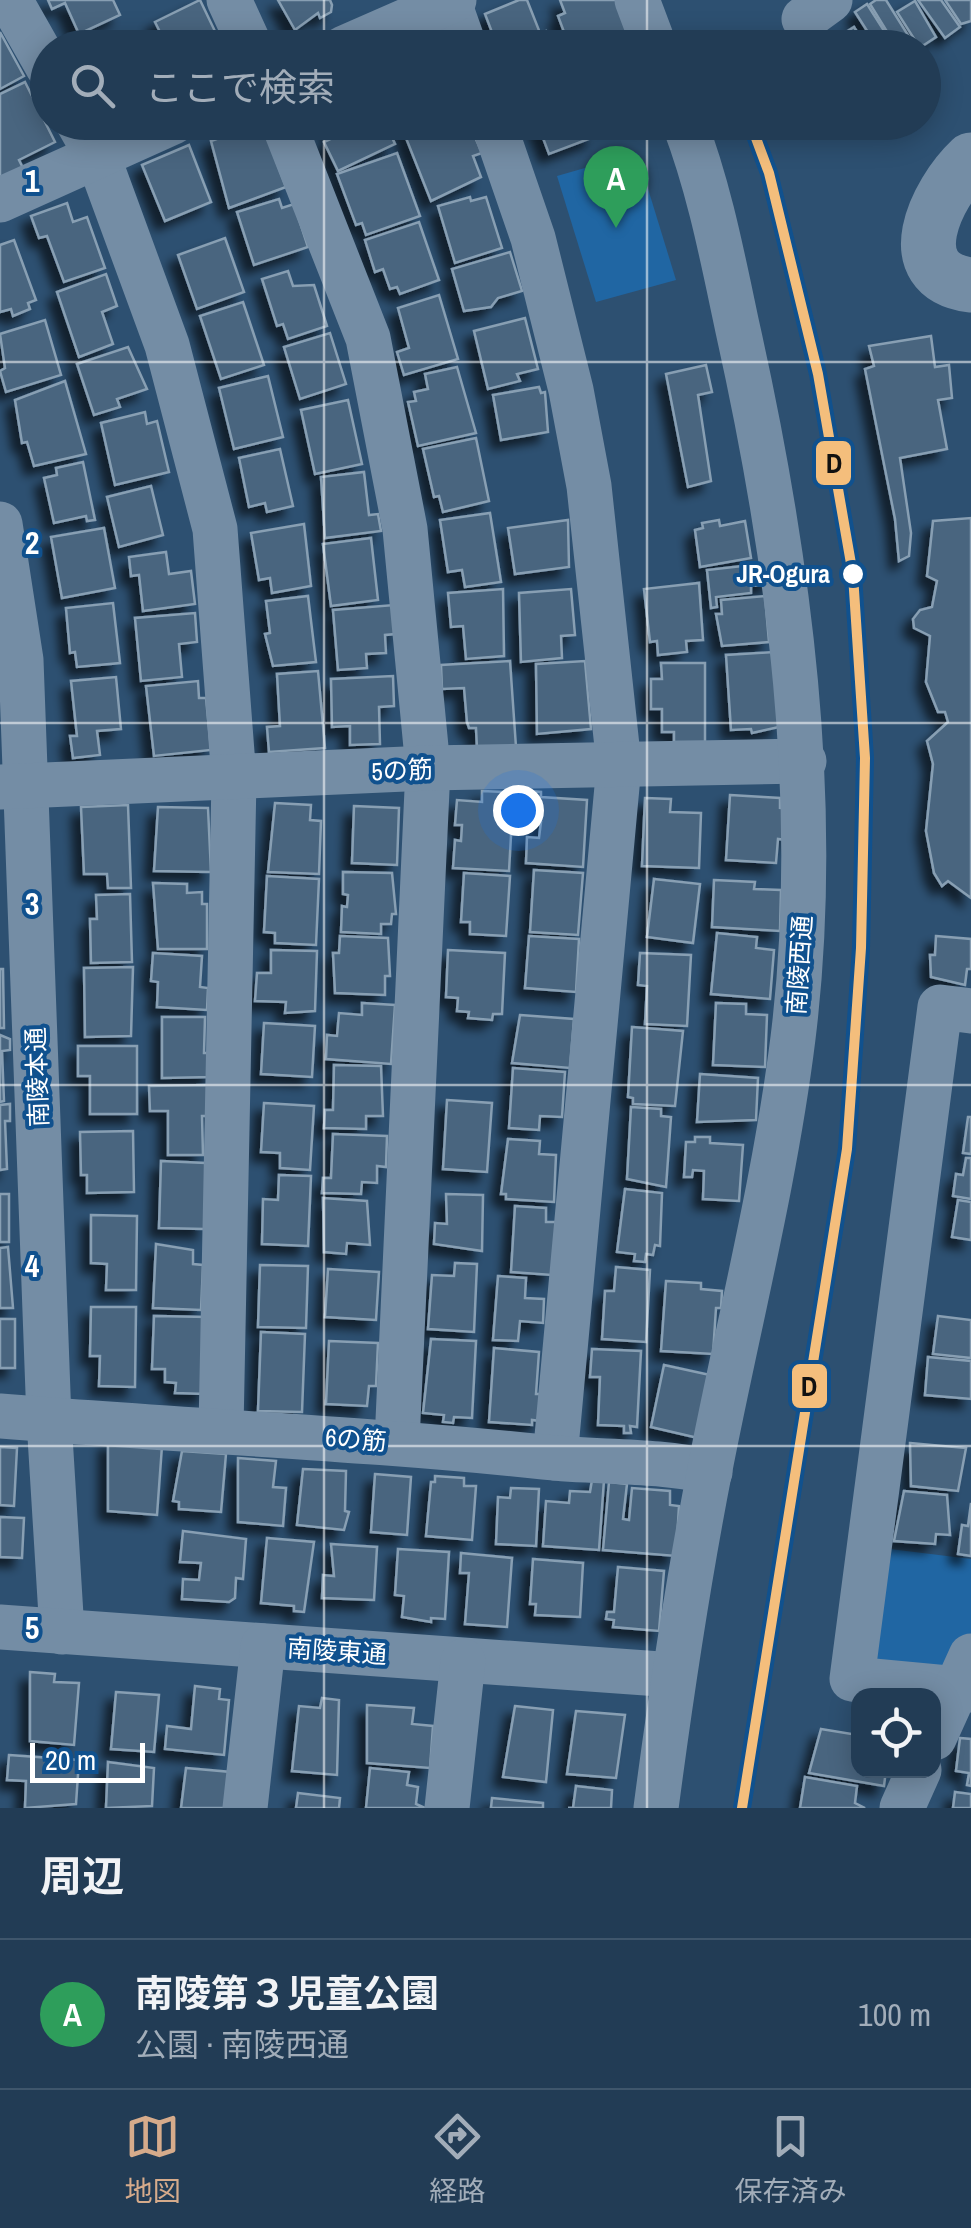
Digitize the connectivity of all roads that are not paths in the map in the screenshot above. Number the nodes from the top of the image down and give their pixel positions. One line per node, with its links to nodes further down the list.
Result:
1 (10, 0): 9 (street)
2 (229, 0): 5 (street)
3 (637, 0): 8 (street)
4 (450, 1): 6 (street); 7 (street)
5 (243, 30)
6 (385, 30)
7 (460, 30)
8 (648, 30)
9 (30, 35)
10 (88, 140): 15 (street); 21 (street)
11 (290, 140): 20 (street)
12 (499, 140): 19 (street)
13 (691, 140): 18 (street, 南陵西通)
14 (971, 160): 16 (street)
15 (0, 200)
16 (971, 286)
17 (0, 524): 22 (street, 南陵本通)
18 (804, 761): 19 (street, 5の筋); 29 (street, 南陵西通)
19 (619, 765): 20 (street, 5の筋); 28 (street)
20 (428, 768): 21 (street, 5の筋); 27 (street)
21 (234, 779): 22 (street, 5の筋); 26 (street)
22 (14, 787): 25 (street, 南陵本通)
23 (971, 1010): 35 (street)
24 (0, 1416): 25 (street, 6の筋)
25 (49, 1420): 26 (street, 6の筋); 31 (street, 南陵本通)
26 (221, 1429): 27 (street, 6の筋)
27 (397, 1442): 28 (street, 6の筋)
28 (555, 1458): 29 (street, 6の筋)
29 (710, 1472): 34 (street, 南陵西通)
30 (0, 1627): 31 (street, 南陵東通)
31 (62, 1632): 32 (street, 南陵東通)
32 (263, 1646): 33 (street, 南陵東通); 38 (street)
33 (463, 1661): 34 (street, 南陵東通); 39 (street)
34 (674, 1674): 40 (street, 南陵西通)
35 (966, 1678): 36 (street)
36 (941, 1725)
37 (915, 1778): 41 (street)
38 (245, 1808)
39 (447, 1808)
40 (656, 1808)
41 (902, 1808)

